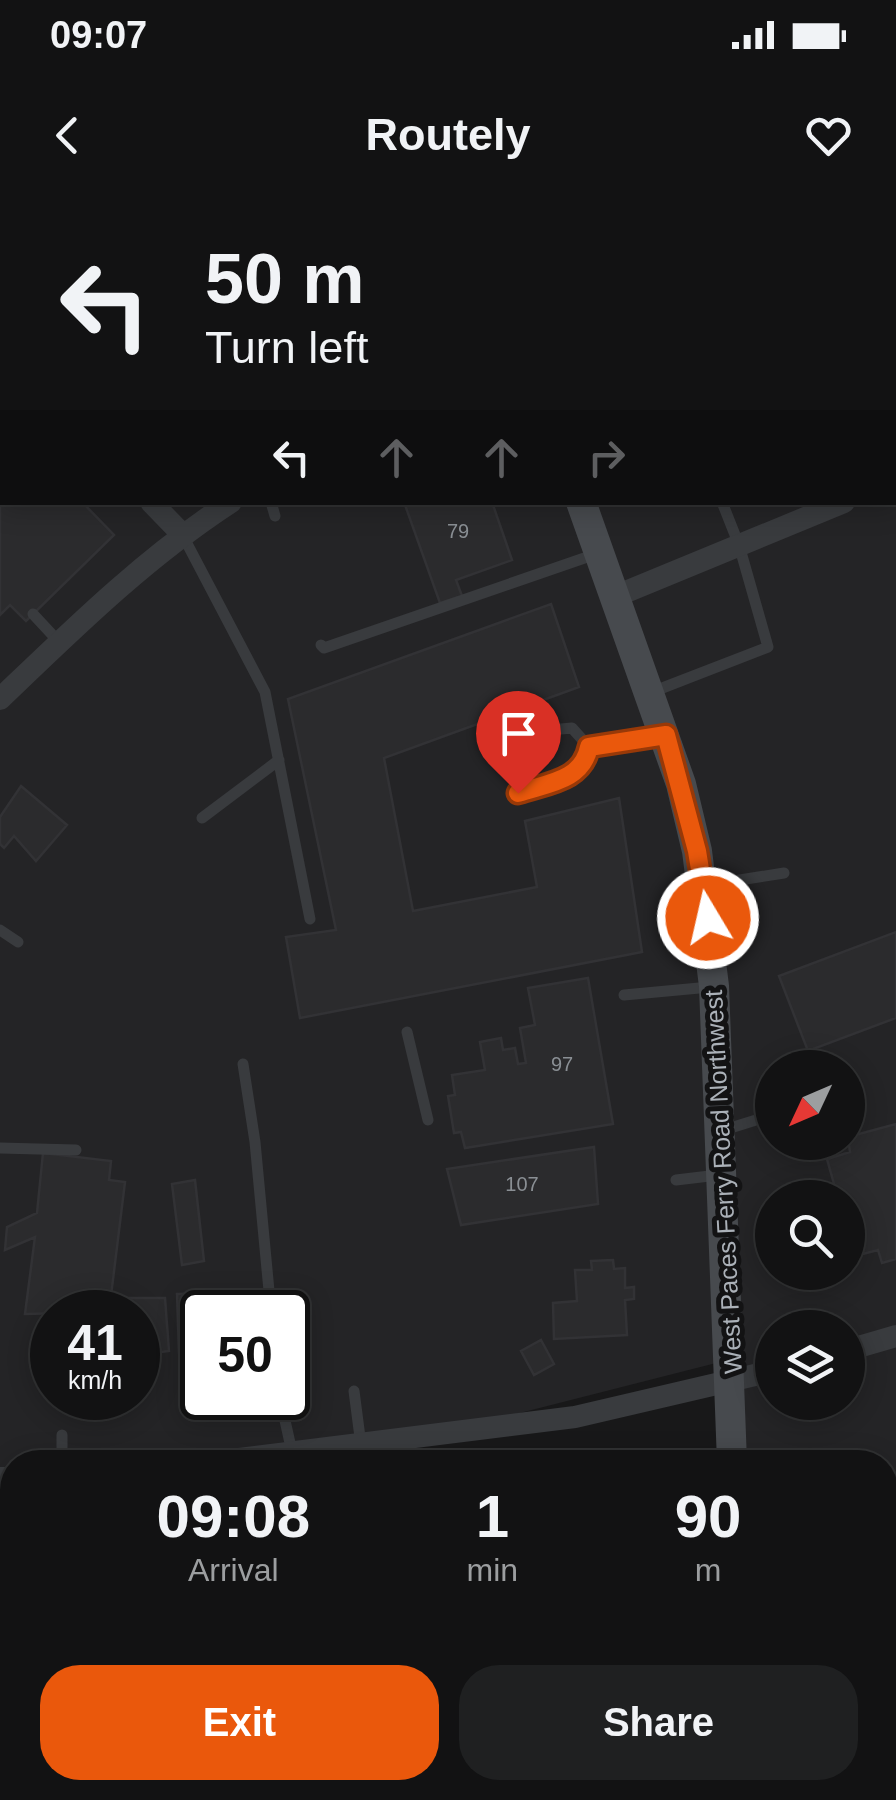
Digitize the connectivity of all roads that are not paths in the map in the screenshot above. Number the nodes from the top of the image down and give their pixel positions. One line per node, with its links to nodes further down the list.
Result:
1 (154, 505): 8 (street)
2 (227, 505): 8 (street)
3 (271, 505): 7 (lane)
4 (582, 505): 10 (main road, West Paces Ferry Road Northwest)
5 (723, 505): 9 (lane)
6 (837, 505): 9 (street)
7 (275, 516)
8 (182, 534): 13 (street); 20 (lane)
9 (740, 545): 11 (street); 15 (lane)
10 (600, 552): 11 (main road, West Paces Ferry Road Northwest); 14 (lane)
11 (616, 596): 15 (main road, West Paces Ferry Road Northwest)
12 (32, 614): 13 (lane)
13 (59, 642): 16 (street)
14 (321, 645)
15 (652, 692): 18 (main road, West Paces Ferry Road Northwest)
16 (0, 699)
17 (506, 734): 19 (lane)
18 (666, 735): 19 (lane); 24 (main road, West Paces Ferry Road Northwest)
19 (589, 747): 21 (lane)
20 (280, 760): 22 (lane); 25 (lane)
21 (518, 793)
22 (202, 818)
23 (784, 873): 24 (lane)
24 (702, 886): 28 (main road, West Paces Ferry Road Northwest)
25 (310, 918)
26 (0, 930): 27 (lane)
27 (18, 942)
28 (714, 986): 29 (lane); 34 (main road, West Paces Ferry Road Northwest)
29 (624, 994)
30 (408, 1032): 32 (lane)
31 (243, 1064): 39 (lane)
32 (428, 1120)
33 (755, 1120): 34 (lane)
34 (721, 1131): 37 (main road, West Paces Ferry Road Northwest)
35 (0, 1148): 36 (lane)
36 (76, 1150)
37 (722, 1174): 38 (lane); 43 (main road, West Paces Ferry Road Northwest)
38 (676, 1180)
39 (269, 1290)
40 (896, 1336): 41 (street)
41 (865, 1345)
42 (755, 1376): 43 (street)
43 (732, 1382): 47 (street); 51 (main road, West Paces Ferry Road Northwest)
44 (354, 1391): 47 (lane)
45 (285, 1420): 49 (lane)
46 (62, 1435): 48 (lane)
47 (360, 1444): 50 (street)
48 (62, 1450)
49 (291, 1450)
50 (343, 1450)
51 (732, 1450)

